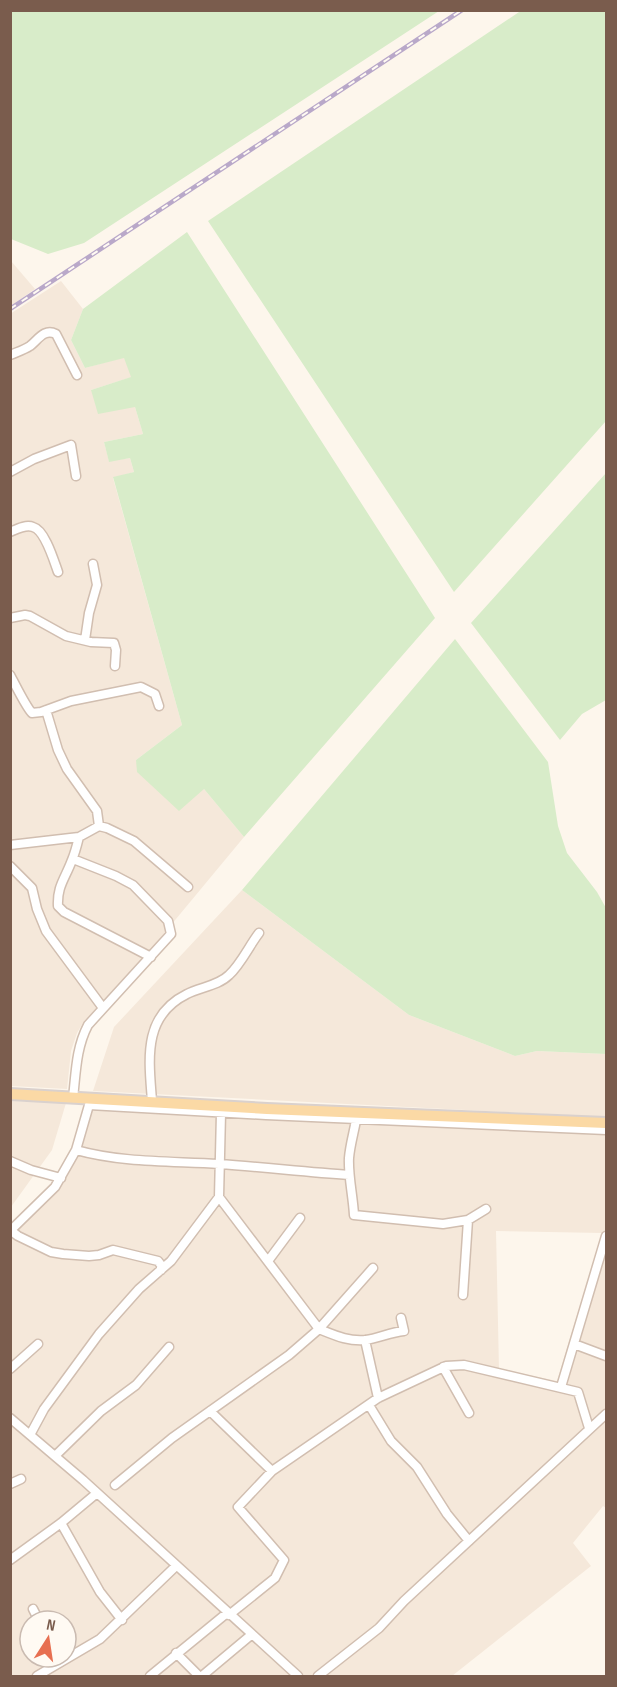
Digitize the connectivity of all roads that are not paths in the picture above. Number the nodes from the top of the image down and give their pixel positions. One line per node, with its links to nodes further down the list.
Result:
1 (10, 355): 2 (street)
2 (77, 375)
3 (10, 472): 4 (street)
4 (76, 476)
5 (10, 532): 7 (street)
6 (93, 564): 9 (street)
7 (58, 572)
8 (10, 618): 9 (street)
9 (85, 640): 10 (street)
10 (115, 666)
11 (10, 675): 13 (street)
12 (159, 706): 13 (street)
13 (46, 710): 14 (street)
14 (99, 826): 15 (street); 19 (street)
15 (79, 837): 16 (street); 17 (street)
16 (10, 844)
17 (73, 859): 21 (street); 21 (street)
18 (10, 866): 22 (street)
19 (188, 887)
20 (259, 933): 25 (street)
21 (151, 957): 22 (street)
22 (103, 1008): 24 (street)
23 (10, 1094): 24 (main road)
24 (74, 1098): 25 (main road)
25 (152, 1101): 28 (main road)
26 (221, 1113): 27 (street); 30 (street); 32 (street)
27 (356, 1120): 29 (street); 33 (street)
28 (606, 1123)
29 (606, 1130)
30 (76, 1150): 32 (street); 34 (street)
31 (10, 1161): 34 (street)
32 (219, 1164): 33 (street); 35 (street)
33 (349, 1175): 38 (street)
34 (61, 1178): 39 (street)
35 (219, 1197): 41 (street); 43 (street)
36 (486, 1209): 38 (street)
37 (300, 1218): 41 (street)
38 (468, 1220): 44 (street)
39 (11, 1230): 43 (street)
40 (606, 1236): 49 (street)
41 (268, 1261): 46 (street)
42 (373, 1268): 46 (street)
43 (161, 1270): 62 (street)
44 (463, 1295)
45 (401, 1318): 47 (street)
46 (319, 1329): 47 (street); 57 (street)
47 (365, 1340): 55 (street)
48 (38, 1344): 53 (street)
49 (574, 1344): 51 (street); 54 (street)
50 (169, 1347): 63 (street)
51 (606, 1356)
52 (443, 1367): 54 (street); 55 (street); 58 (street)
53 (10, 1369)
54 (561, 1387): 61 (street)
55 (378, 1398): 56 (street)
56 (369, 1405): 64 (street); 70 (street)
57 (210, 1411): 64 (street); 67 (street)
58 (469, 1413)
59 (606, 1414): 61 (street)
60 (10, 1418): 62 (street)
61 (589, 1428): 70 (street)
62 (30, 1435): 63 (street)
63 (55, 1456): 68 (street)
64 (272, 1471): 73 (street)
65 (21, 1479): 66 (street)
66 (10, 1484)
67 (115, 1485)
68 (97, 1493): 69 (street); 72 (street)
69 (61, 1523): 71 (street); 74 (street)
70 (469, 1541): 81 (street)
71 (10, 1560)
72 (176, 1566): 73 (street); 74 (street)
73 (228, 1614): 75 (street); 77 (street)
74 (122, 1620): 76 (street)
75 (251, 1635): 79 (street); 80 (street)
76 (78, 1650)
77 (176, 1653): 78 (street); 79 (street)
78 (150, 1677)
79 (201, 1677)
80 (297, 1677)
81 (318, 1677)

